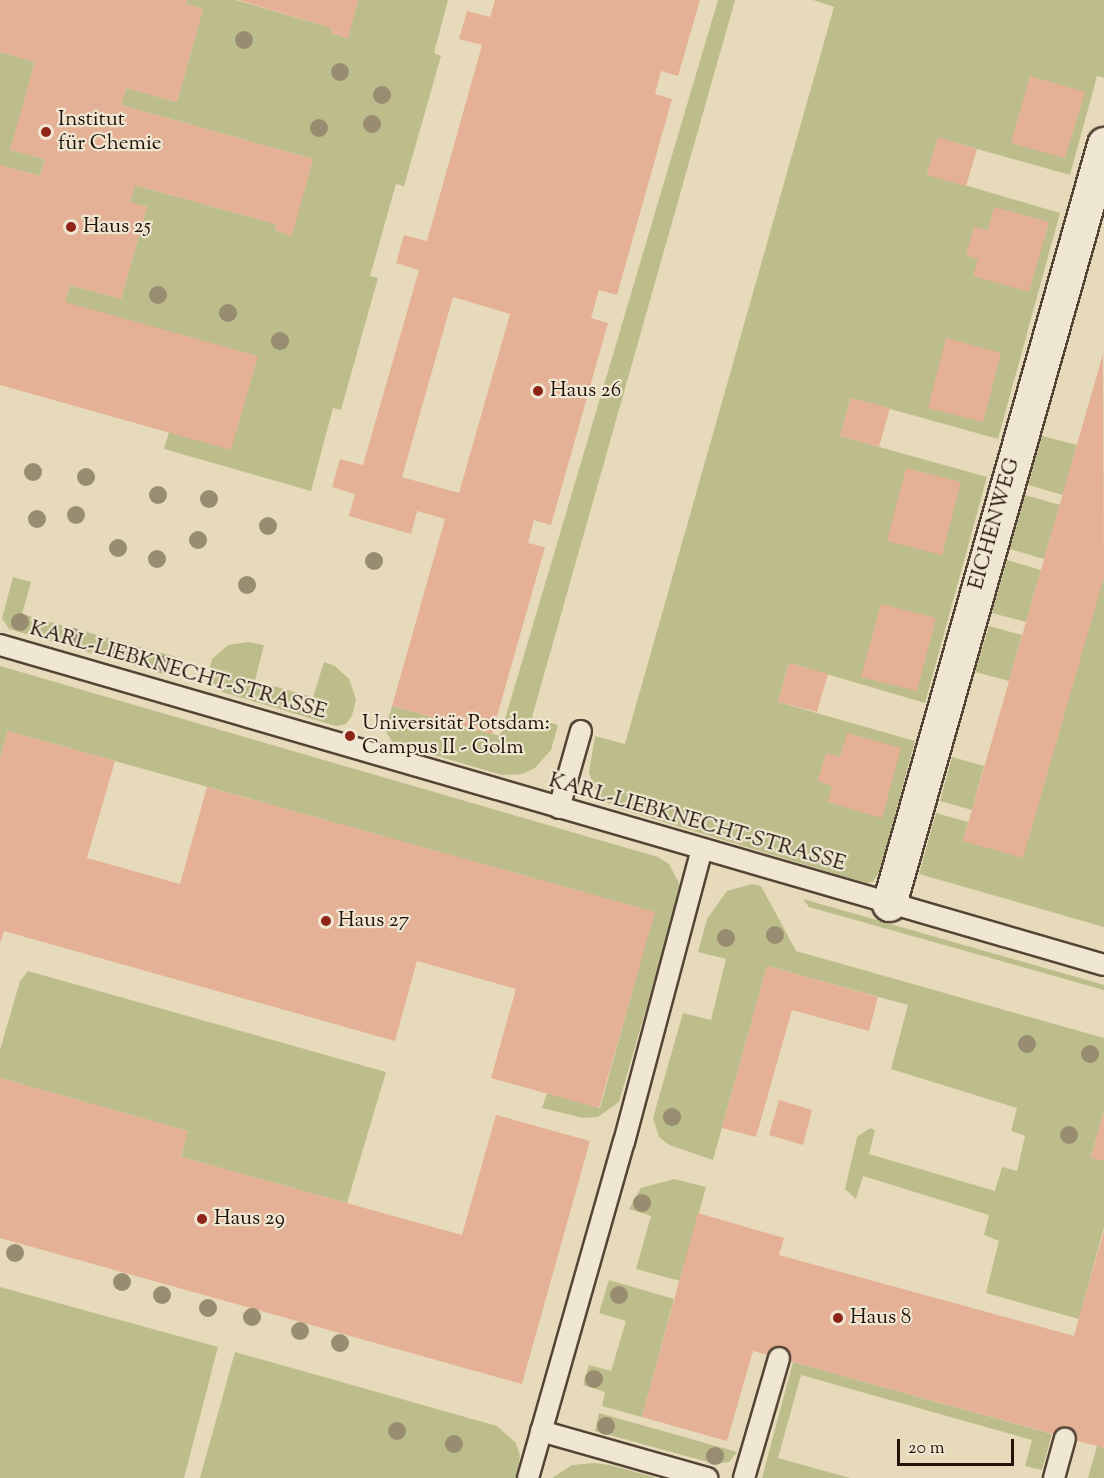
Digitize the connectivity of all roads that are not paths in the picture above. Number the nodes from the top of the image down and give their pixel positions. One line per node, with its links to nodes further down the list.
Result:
1 (1104, 144): 6 (street, EICHENWEG)
2 (0, 645): 4 (lane, KARL-LIEBKNECHT-STRASSE)
3 (581, 731): 4 (lane)
4 (559, 807): 5 (lane, KARL-LIEBKNECHT-STRASSE)
5 (702, 849): 6 (lane, KARL-LIEBKNECHT-STRASSE); 9 (lane)
6 (889, 904): 7 (lane, KARL-LIEBKNECHT-STRASSE)
7 (1104, 965)
8 (779, 1358): 13 (lane)
9 (540, 1431): 11 (lane); 12 (lane)
10 (1065, 1438): 14 (lane)
11 (528, 1478)
12 (707, 1478)
13 (744, 1478)
14 (1054, 1478)

